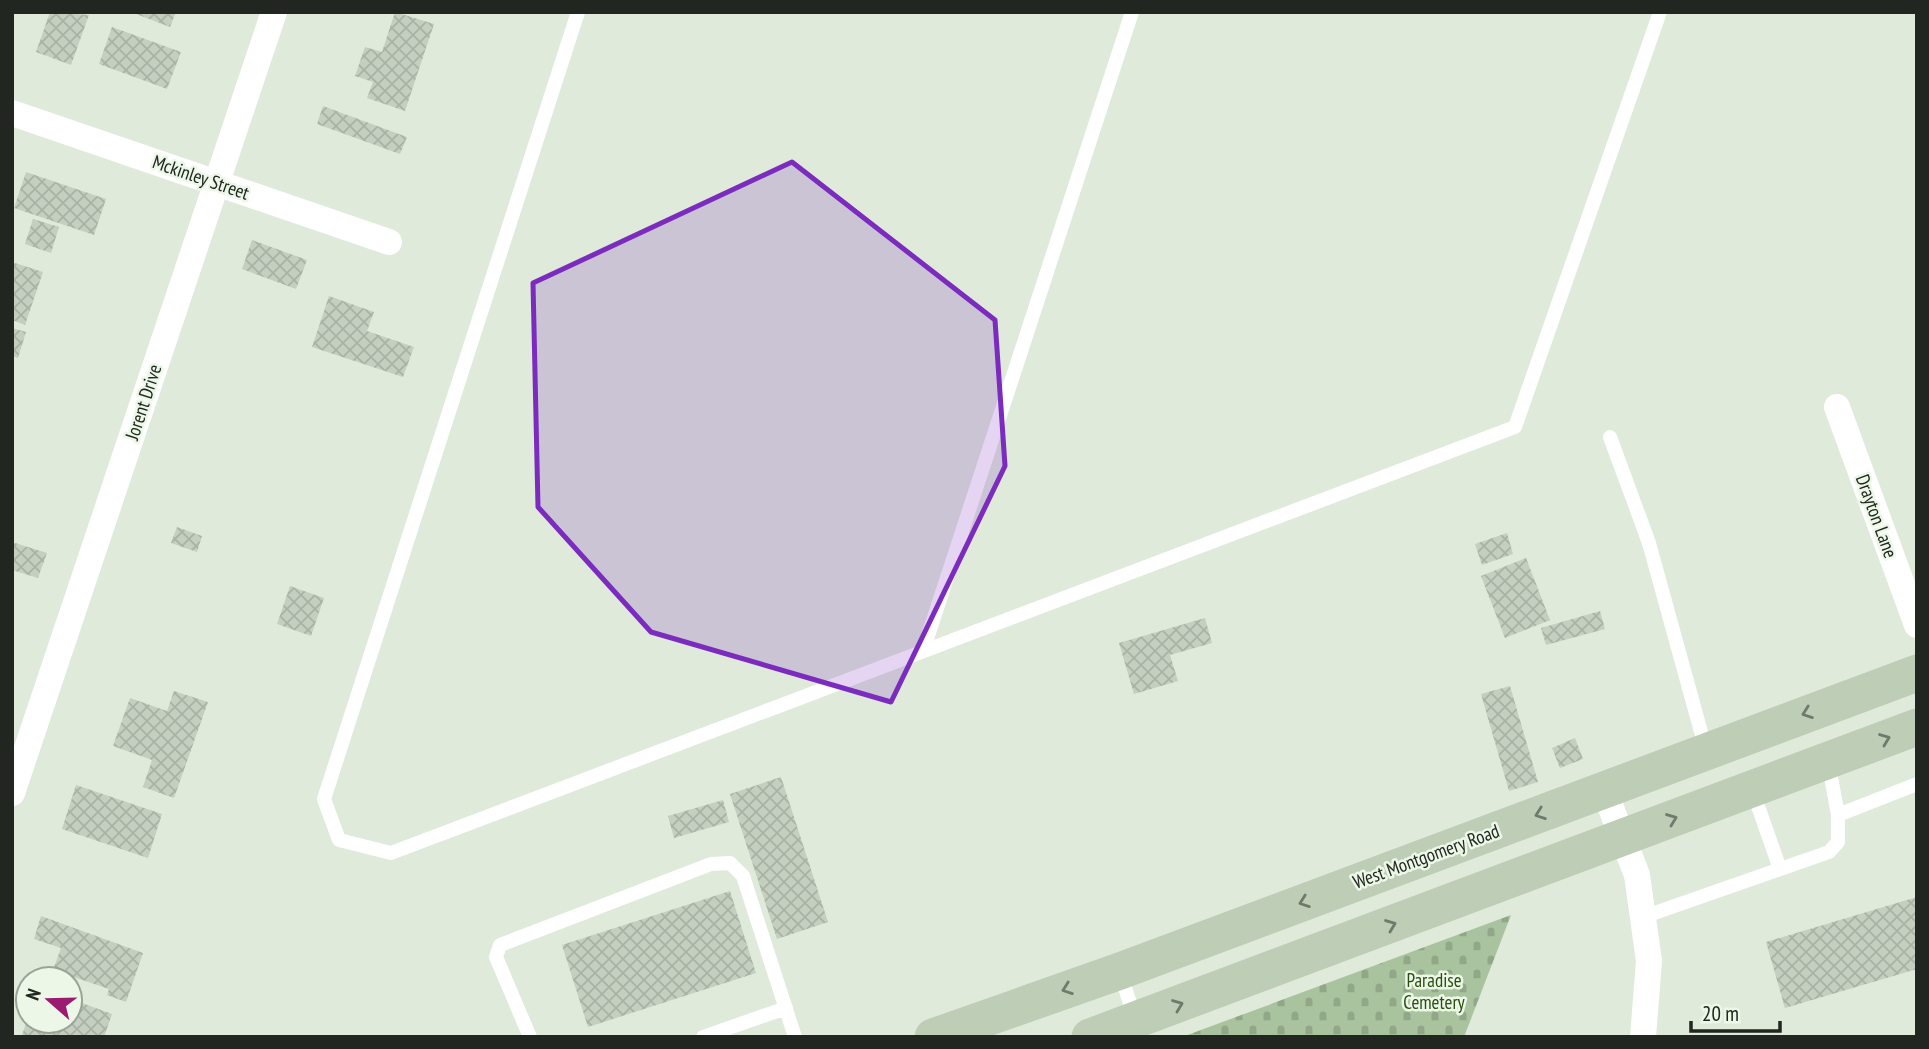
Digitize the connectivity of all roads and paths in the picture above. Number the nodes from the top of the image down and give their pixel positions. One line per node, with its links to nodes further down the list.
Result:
1 (274, 12): 6 (street, Jorent Drive)
2 (578, 12): 11 (lane)
3 (1132, 12): 11 (lane)
4 (1660, 12): 11 (lane)
5 (12, 113): 6 (street, Mckinley Street)
6 (216, 183): 7 (street, Mckinley Street); 19 (street, Jorent Drive)
7 (389, 242)
8 (1838, 407): 10 (street, Drayton Lane)
9 (1610, 438): 14 (lane)
10 (1917, 625)
11 (923, 652)
12 (1917, 673): 14 (main road, West Montgomery Road, one-way to 14)
13 (1917, 727): 15 (main road, one-way to 13)
14 (1706, 750): 18 (main road, West Montgomery Road)
15 (1828, 761): 17 (main road); 20 (lane)
16 (1917, 783): 20 (lane)
17 (1752, 789): 21 (main road, one-way to 17); 22 (lane)
18 (1604, 790): 21 (street); 24 (main road, West Montgomery Road, one-way to 24)
19 (12, 793)
20 (1838, 815): 22 (lane)
21 (1623, 838): 23 (street); 26 (main road, one-way to 21)
22 (1780, 869): 23 (lane)
23 (1643, 917): 32 (street)
24 (1119, 971): 26 (lane); 30 (main road, West Montgomery Road, one-way to 30)
25 (786, 1008): 27 (lane); 28 (lane); 29 (lane)
26 (1137, 1029): 31 (main road)
27 (530, 1037)
28 (703, 1037)
29 (795, 1037)
30 (933, 1037)
31 (1090, 1037)
32 (1643, 1037)

